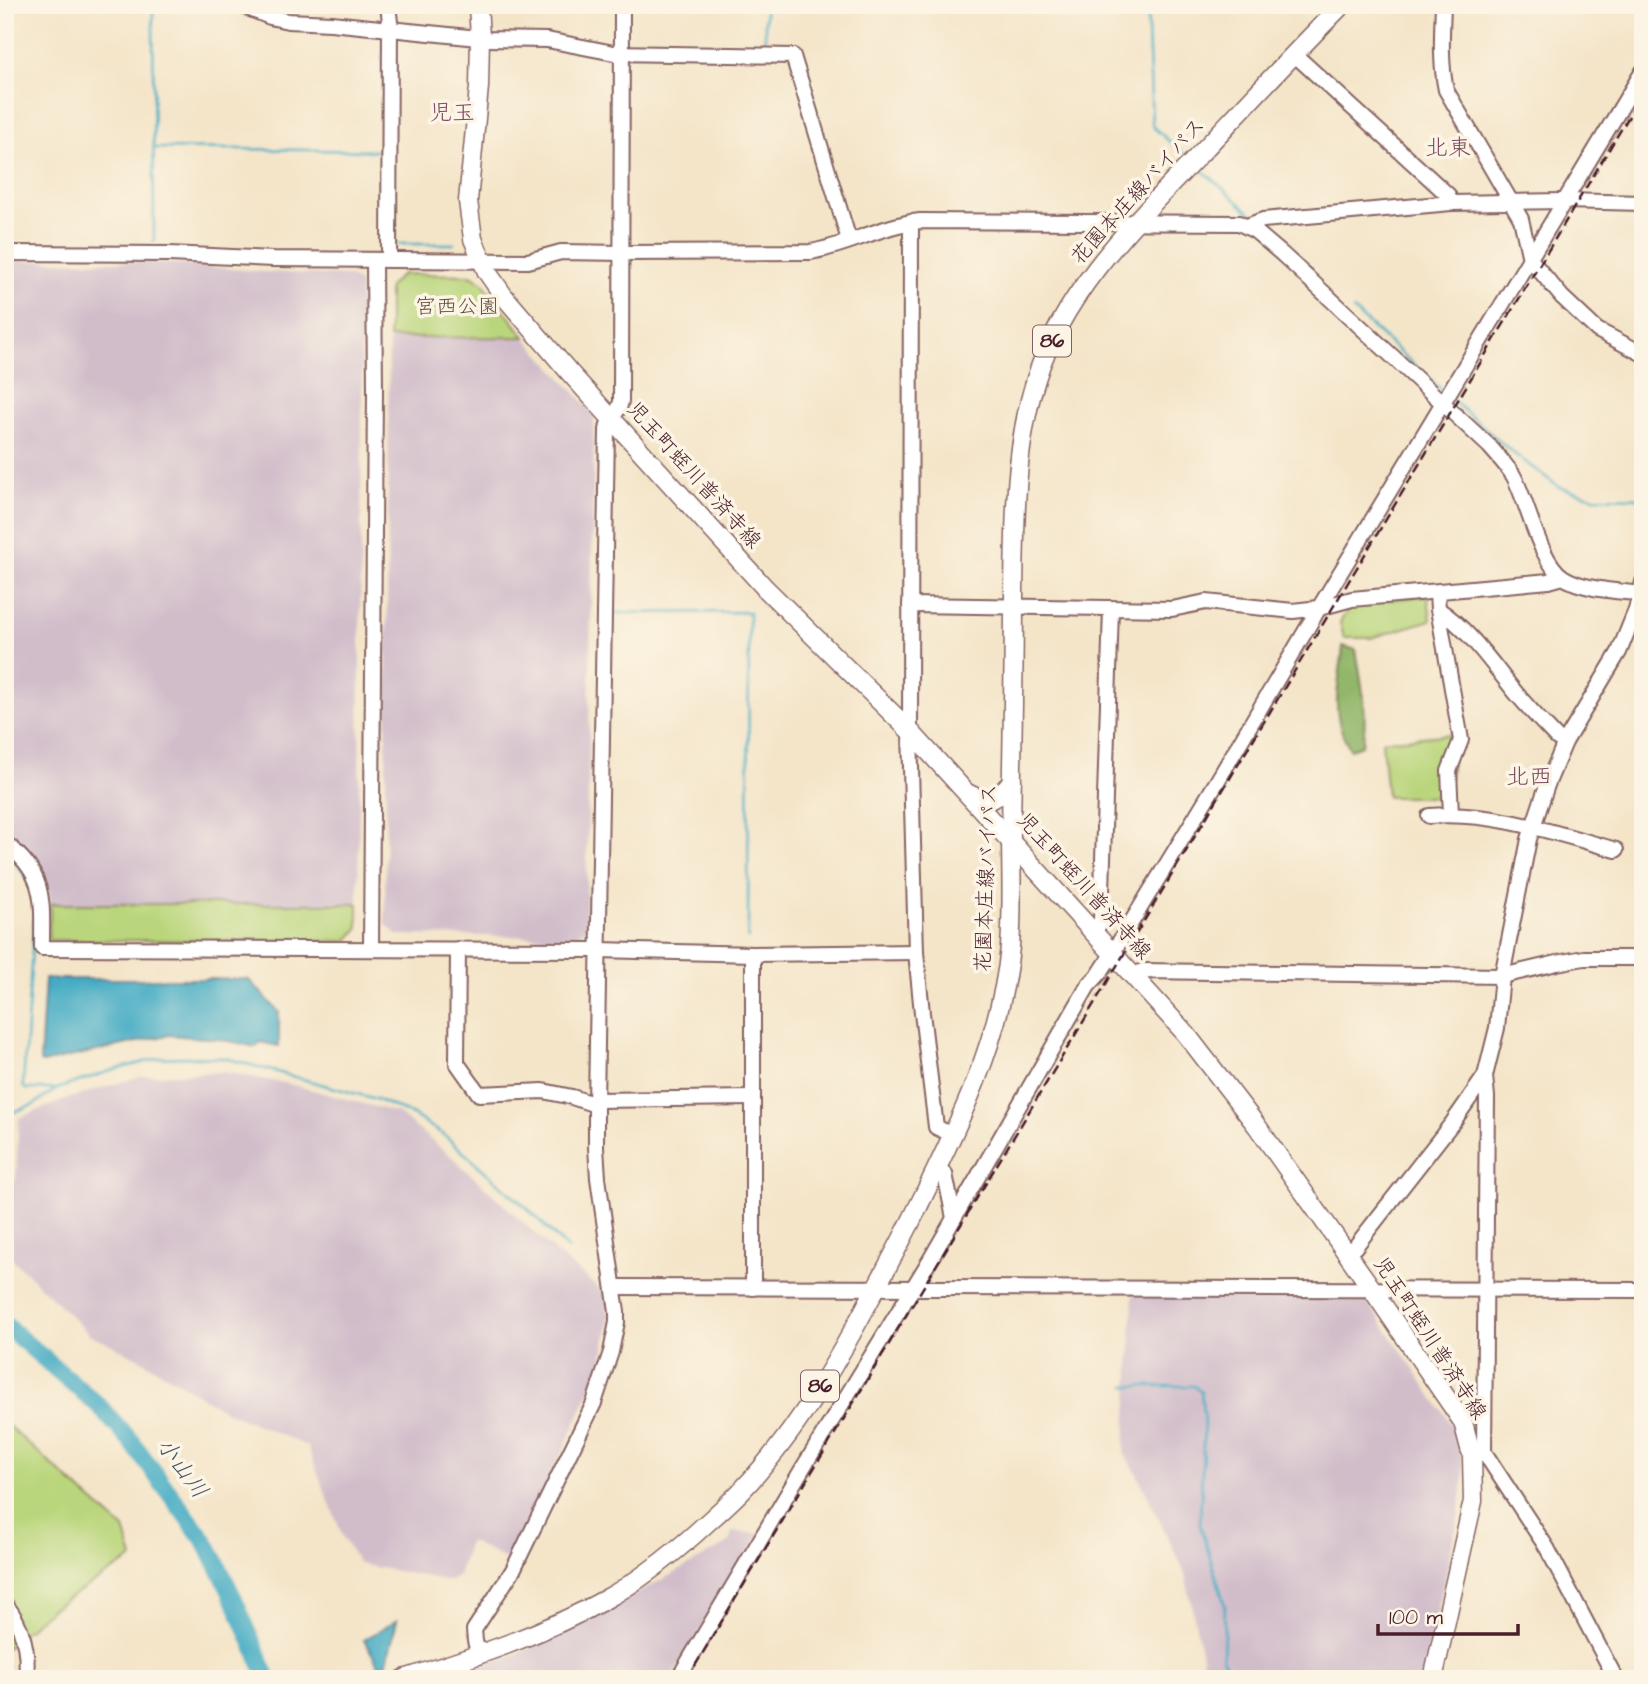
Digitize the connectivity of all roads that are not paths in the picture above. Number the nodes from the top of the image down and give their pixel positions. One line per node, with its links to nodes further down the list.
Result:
1 (240, 5): 7 (street)
2 (388, 5): 7 (street)
3 (478, 5): 8 (main road, 児玉町蛭川普済寺線)
4 (622, 5): 9 (street)
5 (1342, 5): 10 (main road, 花園本庄線バイパス / 86)
6 (1443, 5): 12 (street)
7 (390, 30): 8 (street); 24 (street)
8 (480, 37): 9 (street); 25 (main road, 児玉町蛭川普済寺線)
9 (623, 53): 19 (street); 21 (street)
10 (1294, 54): 14 (street); 17 (main road, 花園本庄線バイパス / 86)
11 (1643, 71): 13 (street)
12 (1510, 201): 13 (street); 14 (street); 22 (street)
13 (1564, 201): 15 (street); 22 (street)
14 (1451, 202): 18 (street)
15 (1643, 203)
16 (911, 222): 17 (street); 19 (street); 32 (street)
17 (1137, 222): 18 (street); 33 (main road, 花園本庄線バイパス / 86)
18 (1247, 226): 27 (street)
19 (849, 240): 21 (street)
20 (5, 253): 23 (street)
21 (623, 253): 25 (street); 28 (street)
22 (1530, 259): 26 (street); 27 (street)
23 (374, 260): 24 (street); 50 (street)
24 (389, 260): 25 (street)
25 (480, 260): 28 (main road, 児玉町蛭川普済寺線)
26 (1643, 354)
27 (1443, 403): 29 (street); 35 (street)
28 (611, 417): 37 (main road, 児玉町蛭川普済寺線); 52 (street)
29 (1563, 577): 30 (street); 31 (street)
30 (1642, 590): 38 (street)
31 (1437, 593): 35 (street); 36 (street)
32 (910, 606): 33 (street); 37 (street)
33 (1014, 607): 34 (street); 39 (main road, 花園本庄線バイパス / 86)
34 (1111, 608): 35 (street); 49 (street)
35 (1319, 608): 54 (street)
36 (1438, 610): 38 (street); 41 (street)
37 (910, 731): 40 (main road, 児玉町蛭川普済寺線); 53 (street)
38 (1565, 742): 43 (street)
39 (1012, 781): 40 (main road); 44 (main road, 花園本庄線バイパス / 86)
40 (969, 794): 44 (main road, 児玉町蛭川普済寺線)
41 (1451, 814): 42 (street); 43 (street)
42 (1429, 816)
43 (1533, 826): 46 (street); 58 (street)
44 (1011, 840): 47 (main road, 児玉町蛭川普済寺線); 48 (main road, 花園本庄線バイパス / 86)
45 (5, 843): 50 (street)
46 (1616, 850)
47 (1042, 876): 48 (main road); 49 (main road, 児玉町蛭川普済寺線)
48 (1012, 895): 62 (main road, 花園本庄線バイパス / 86)
49 (1094, 932): 54 (main road, 児玉町蛭川普済寺線)
50 (371, 949): 51 (street)
51 (458, 949): 52 (street); 61 (street)
52 (599, 950): 55 (street); 61 (street)
53 (916, 952): 55 (street); 62 (street)
54 (1112, 953): 57 (main road, 児玉町蛭川普済寺線); 64 (street)
55 (753, 954): 60 (street)
56 (1643, 958): 58 (street)
57 (1134, 975): 58 (street); 65 (main road, 児玉町蛭川普済寺線)
58 (1502, 976): 59 (street)
59 (1485, 1076): 65 (street); 72 (street)
60 (753, 1098): 61 (street); 68 (street)
61 (596, 1103): 66 (street)
62 (952, 1135): 63 (main road, 花園本庄線バイパス / 86)
63 (936, 1170): 64 (street); 67 (main road, 花園本庄線バイパス / 86)
64 (954, 1218): 69 (street)
65 (1348, 1253): 70 (main road, 児玉町蛭川普済寺線)
66 (615, 1287): 68 (street); 75 (street)
67 (876, 1287): 68 (street); 69 (street); 75 (main road, 花園本庄線バイパス / 86)
68 (753, 1288)
69 (913, 1288): 70 (street); 79 (street)
70 (1372, 1289): 72 (street); 73 (main road, 児玉町蛭川普済寺線)
71 (1643, 1290): 72 (street)
72 (1486, 1291): 73 (street)
73 (1478, 1454): 80 (main road, 児玉町蛭川普済寺線); 81 (street)
74 (5, 1604): 77 (street)
75 (479, 1656): 76 (main road, 花園本庄線バイパス / 86)
76 (434, 1674): 78 (main road, 花園本庄線バイパス / 86)
77 (26, 1679)
78 (404, 1679)
79 (677, 1679)
80 (1433, 1679)
81 (1616, 1679)

